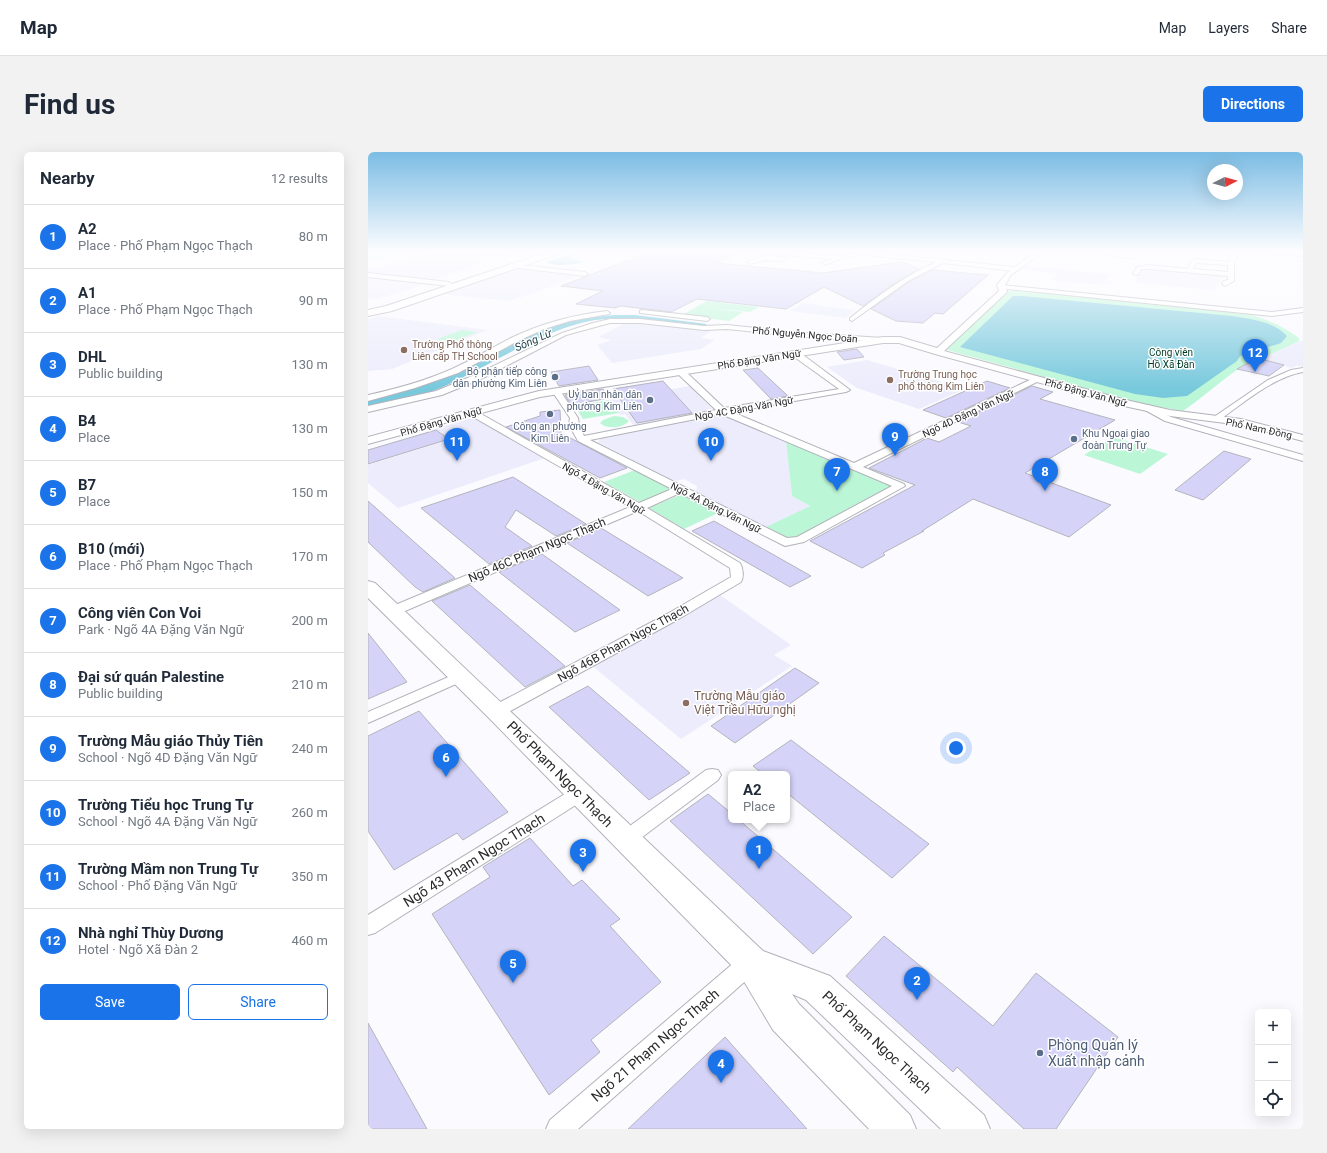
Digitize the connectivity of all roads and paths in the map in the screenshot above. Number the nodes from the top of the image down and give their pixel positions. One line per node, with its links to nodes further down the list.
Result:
1 (412, 298): 6 (main road)
2 (414, 298): 6 (main road)
3 (882, 298): 11 (street)
4 (993, 298): 13 (street)
5 (1110, 298): 7 (street)
6 (383, 308): 8 (main road)
7 (1303, 310)
8 (368, 312)
9 (636, 312): 12 (street, Phố Nguyễn Ngọc Doãn)
10 (616, 313): 24 (street)
11 (852, 319)
12 (727, 327): 17 (street, Phố Nguyễn Ngọc Doãn); 26 (street, Phố Nguyễn Ngọc Doãn)
13 (955, 336): 14 (street); 18 (street)
14 (939, 337)
15 (924, 338): 16 (street)
16 (900, 340): 17 (street, Phố Đặng Văn Ngữ); 18 (street, Phố Đặng Văn Ngữ)
17 (854, 341): 19 (street, Phố Đặng Văn Ngữ)
18 (938, 352): 22 (street, Phố Đặng Văn Ngữ)
19 (796, 354): 21 (street, Phố Đặng Văn Ngữ); 27 (street, Ngõ 4C Đặng Văn Ngữ)
20 (1303, 370): 29 (street)
21 (681, 372): 23 (street, Phố Đặng Văn Ngữ); 27 (street)
22 (1039, 379): 25 (street, Phố Đặng Văn Ngữ); 35 (street, Ngõ 4D Đặng Văn Ngữ)
23 (556, 392): 28 (street, Phố Đặng Văn Ngữ); 32 (street)
24 (368, 398)
25 (1148, 408): 29 (street, Phố Đặng Văn Ngữ); 30 (street, Phố Đặng Văn Ngữ)
26 (368, 409)
27 (722, 411): 32 (street, Ngõ 4C Đặng Văn Ngữ); 35 (street)
28 (471, 412): 33 (street, Phố Đặng Văn Ngữ); 37 (street, Ngõ 4 Đặng Văn Ngữ)
29 (1215, 419): 30 (street); 31 (street, Phố Nam Đồng)
30 (1203, 428): 34 (street, Phố Đặng Văn Ngữ)
31 (1303, 438)
32 (581, 439): 36 (street, Ngõ 4A Đặng Văn Ngữ)
33 (368, 442)
34 (1303, 458)
35 (854, 467): 36 (street, Ngõ 4A Đặng Văn Ngữ)
36 (681, 489): 37 (street, Ngõ 46C Phạm Ngọc Thạch)
37 (638, 507): 38 (street, Ngõ 4 Đặng Văn Ngữ); 40 (street, Ngõ 46C Phạm Ngọc Thạch)
38 (736, 566): 42 (street, Ngõ 46B Phạm Ngọc Thạch)
39 (368, 587): 40 (main road, Phố Phạm Ngọc Thạch)
40 (393, 611): 41 (main road, Phố Phạm Ngọc Thạch)
41 (460, 677): 42 (main road, Phố Phạm Ngọc Thạch); 43 (street)
42 (497, 711): 45 (main road, Phố Phạm Ngọc Thạch)
43 (368, 718)
44 (712, 775): 46 (street)
45 (580, 794): 46 (main road, Phố Phạm Ngọc Thạch); 47 (street, Ngõ 43 Phạm Ngọc Thạch)
46 (626, 839): 48 (main road, Phố Phạm Ngọc Thạch)
47 (368, 926)
48 (751, 962): 49 (street, Ngõ 21 Phạm Ngọc Thạch); 50 (main road, Phố Phạm Ngọc Thạch); 51 (main road, Phố Phạm Ngọc Thạch)
49 (559, 1129)
50 (896, 1129)
51 (970, 1129)

